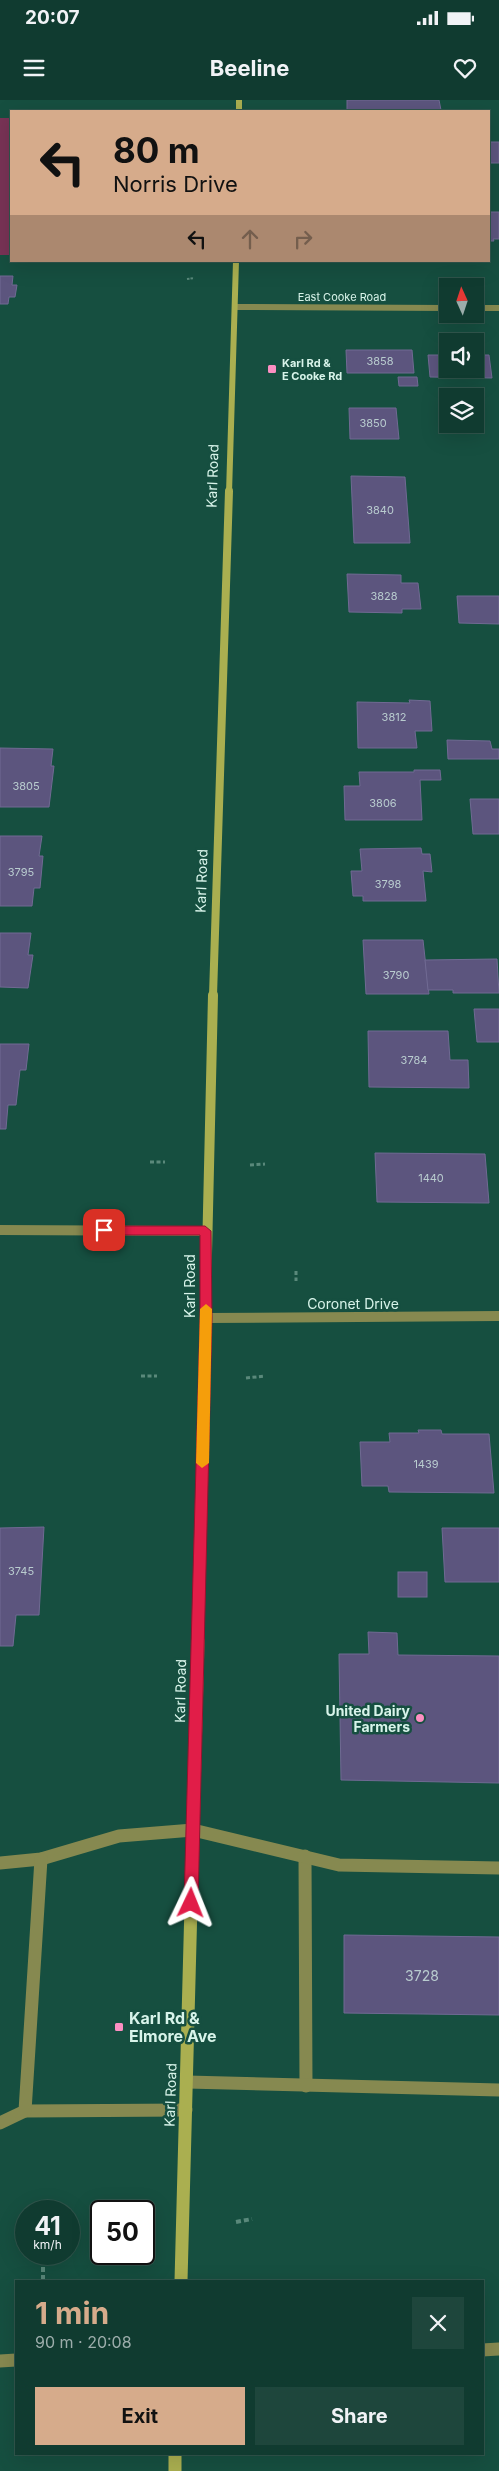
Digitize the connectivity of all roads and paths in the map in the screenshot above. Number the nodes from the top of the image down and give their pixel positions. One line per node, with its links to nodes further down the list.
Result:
1 (236, 262): 4 (main road, Karl Road)
2 (194, 278): 3 (path)
3 (187, 279)
4 (236, 307): 5 (street, East Cooke Road); 13 (main road, Karl Road)
5 (439, 308)
6 (484, 308): 7 (street)
7 (499, 308)
8 (150, 1162): 9 (path)
9 (165, 1162)
10 (265, 1164): 11 (path)
11 (250, 1165)
12 (0, 1230): 13 (street)
13 (205, 1231): 17 (main road, Karl Road)
14 (296, 1271): 15 (path)
15 (296, 1281)
16 (499, 1316): 17 (street, Coronet Drive)
17 (206, 1318): 22 (main road, Karl Road)
18 (141, 1376): 19 (path)
19 (158, 1376)
20 (265, 1376): 21 (path)
21 (246, 1378)
22 (193, 1830): 23 (street); 24 (street); 27 (main road, Karl Road)
23 (305, 1856): 26 (street); 28 (street)
24 (41, 1859): 25 (street); 31 (street)
25 (0, 1863)
26 (499, 1868)
27 (187, 2082): 28 (street); 30 (main road, Karl Road)
28 (306, 2086): 29 (street)
29 (499, 2090)
30 (186, 2110): 31 (street); 37 (main road, Karl Road)
31 (25, 2111): 32 (street)
32 (0, 2124)
33 (252, 2220): 34 (path)
34 (236, 2222)
35 (43, 2267): 36 (path)
36 (43, 2280)
37 (181, 2280)
38 (484, 2350): 39 (street)
39 (499, 2350)
40 (15, 2360): 41 (street)
41 (0, 2361)
42 (175, 2455): 43 (main road)
43 (175, 2471)

